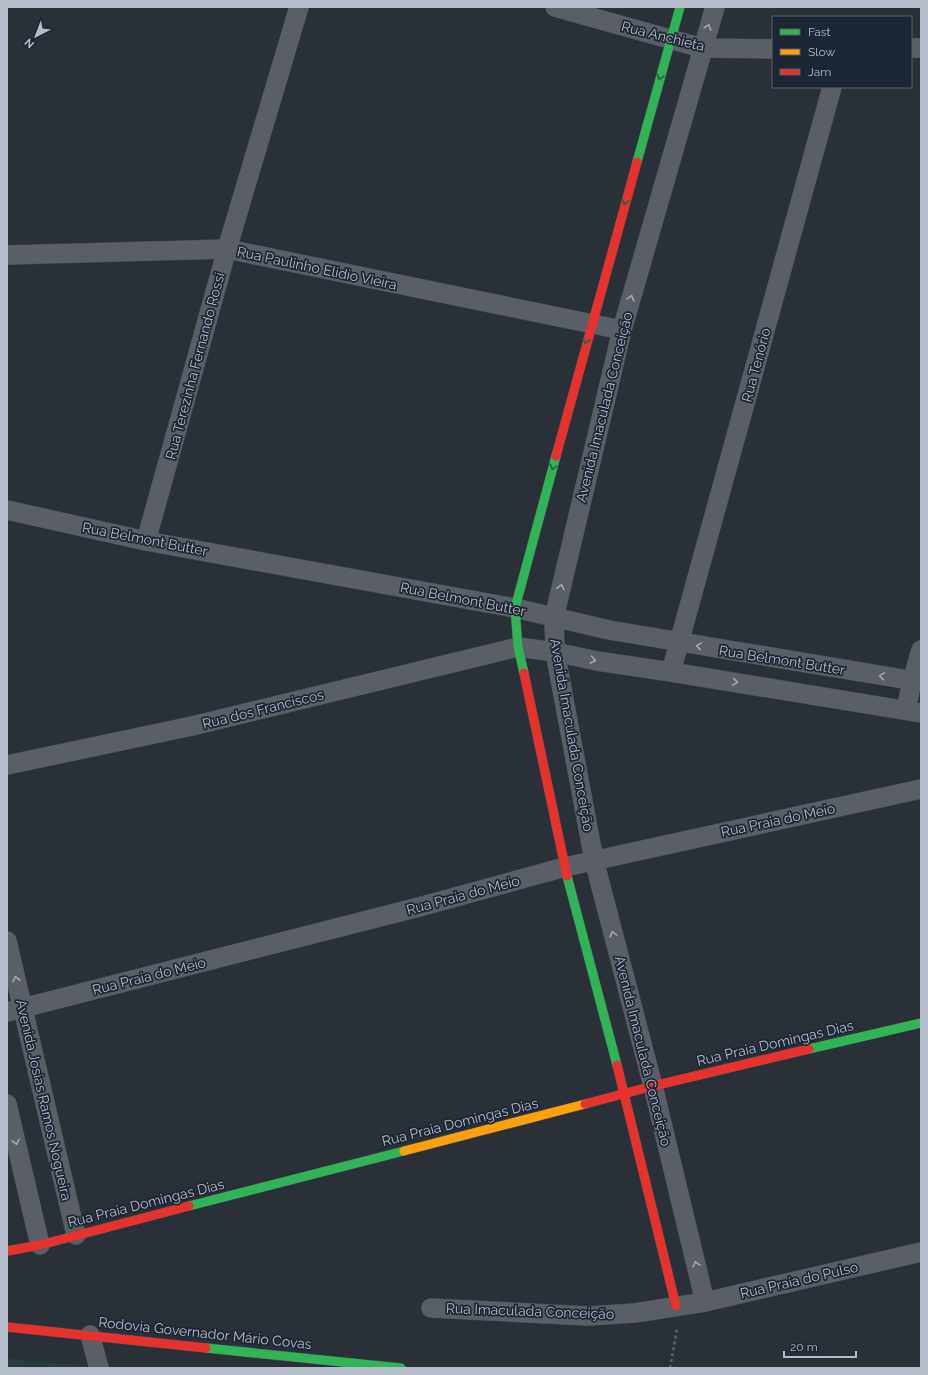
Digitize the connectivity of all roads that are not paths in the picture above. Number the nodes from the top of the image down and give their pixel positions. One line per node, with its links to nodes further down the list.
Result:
1 (299, 7): 9 (street, Rua Terezinha Fernando Rossi)
2 (555, 7): 5 (street, Rua Anchieta)
3 (680, 7): 5 (main road)
4 (715, 7): 6 (street, Avenida Imaculada Conceição, one-way to 4)
5 (670, 39): 6 (street, Rua Anchieta); 11 (main road, Avenida Imaculada Conceição, one-way to 11)
6 (702, 48): 7 (street, Rua Anchieta); 12 (street, Avenida Imaculada Conceição, one-way to 6)
7 (772, 49)
8 (832, 88): 17 (street, Rua Tenório)
9 (227, 249): 10 (street, Rua Paulinho Elidio Vieira); 11 (street, Rua Paulinho Elidio Vieira); 14 (street, Rua Terezinha Fernando Rossi)
10 (7, 255)
11 (591, 324): 12 (street, Rua Paulinho Elidio Vieira); 15 (main road, Avenida Imaculada Conceição, one-way to 15)
12 (622, 330): 16 (street, Avenida Imaculada Conceição, one-way to 12)
13 (7, 510): 14 (street, Rua Belmont Butter)
14 (146, 541): 15 (street, Rua Belmont Butter)
15 (515, 608): 16 (street, Rua Belmont Butter); 18 (main road, Avenida Imaculada Conceição)
16 (554, 618): 17 (street, Rua Belmont Butter); 20 (street, Avenida Imaculada Conceição)
17 (679, 643): 21 (street, Rua Tenório); 22 (street, Rua Belmont Butter, one-way to 17)
18 (518, 647): 20 (street, Rua Belmont Butter); 24 (street, Rua dos Franciscos); 27 (main road, Avenida Imaculada Conceição)
19 (921, 650): 22 (street)
20 (555, 652): 21 (street, Rua Belmont Butter, one-way to 21); 26 (street, Avenida Imaculada Conceição)
21 (671, 672): 23 (street, Rua Belmont Butter, one-way to 23)
22 (917, 682): 23 (street)
23 (914, 712)
24 (7, 765)
25 (921, 790): 26 (street, Rua Praia do Meio)
26 (594, 860): 27 (street, Rua Praia do Meio); 31 (street, Avenida Imaculada Conceição, one-way to 26)
27 (565, 867): 29 (street, Rua Praia do Meio); 32 (main road, Avenida Imaculada Conceição)
28 (7, 941): 29 (street, Avenida Josias Ramos Nogueira, one-way to 28)
29 (14, 1010): 34 (street, Avenida Josias Ramos Nogueira)
30 (921, 1022): 31 (main road, Rua Praia Domingas Dias)
31 (653, 1086): 32 (main road, Rua Praia Domingas Dias); 38 (street, Avenida Imaculada Conceição, one-way to 31)
32 (625, 1094): 34 (main road, Rua Praia Domingas Dias); 39 (main road, Avenida Imaculada Conceição)
33 (7, 1104): 35 (street, one-way to 35)
34 (76, 1235): 35 (main road, Rua Praia Domingas Dias)
35 (40, 1245): 36 (main road, Rua Praia Domingas Dias)
36 (7, 1251)
37 (921, 1252): 38 (street, Rua Praia do Pulso)
38 (705, 1302): 39 (street, Rua Praia do Pulso)
39 (679, 1305): 40 (street, Rua Imaculada Conceição)
40 (431, 1308)
41 (7, 1327): 42 (main road, Rodovia Governador Mário Covas)
42 (90, 1335): 43 (street); 44 (main road, Rodovia Governador Mário Covas)
43 (99, 1368)
44 (400, 1368)

